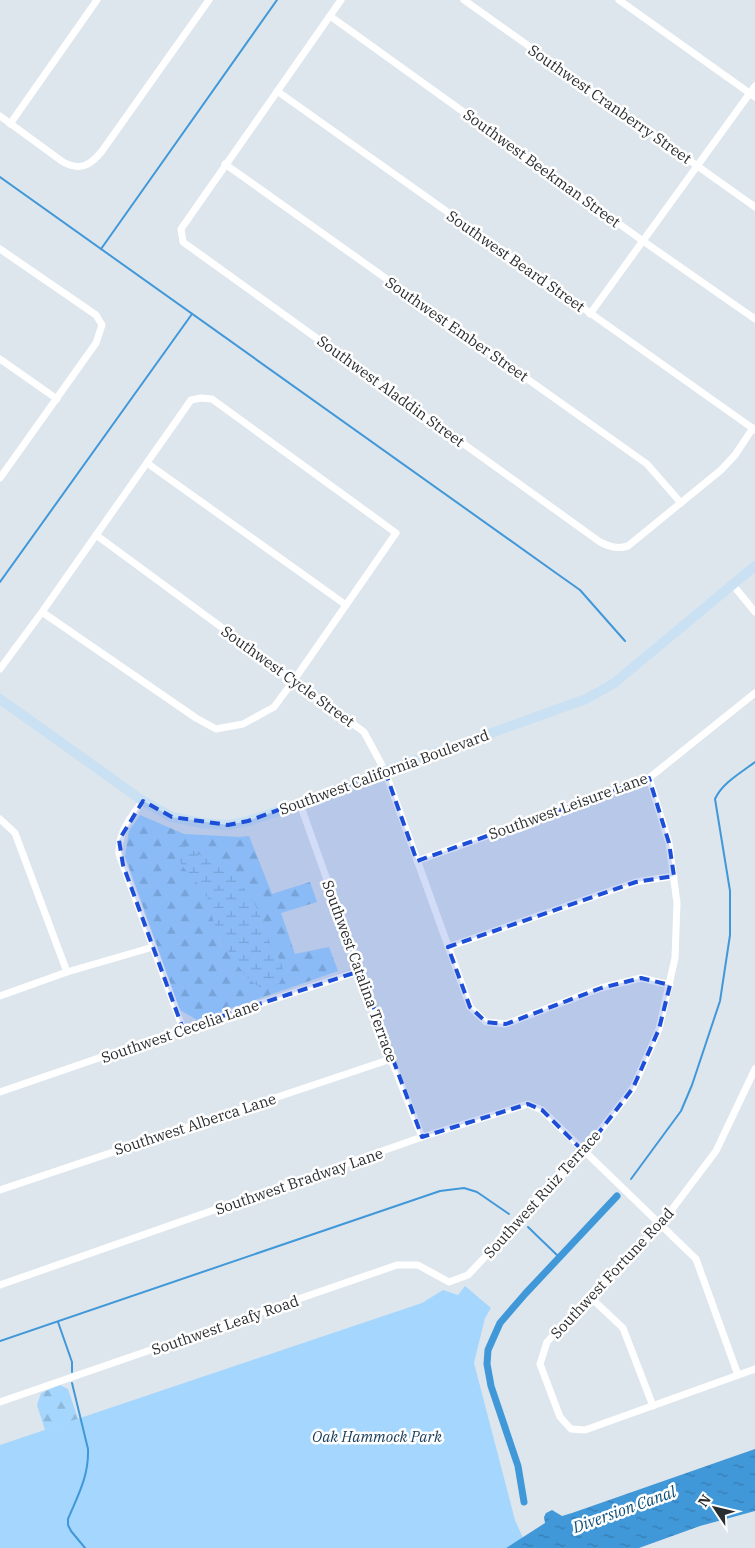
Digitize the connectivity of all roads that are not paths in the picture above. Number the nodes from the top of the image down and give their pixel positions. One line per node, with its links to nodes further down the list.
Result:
1 (97, 0): 11 (street)
2 (210, 0): 11 (street)
3 (341, 0): 6 (street)
4 (464, 0): 13 (street, Southwest Cranberry Street)
5 (619, 0): 9 (street)
6 (330, 16): 8 (street); 15 (street, Southwest Beekman Street)
7 (755, 86): 9 (street)
8 (277, 91): 12 (street); 17 (street, Southwest Beard Street)
9 (753, 95): 13 (street)
10 (0, 116): 11 (street)
11 (10, 124)
12 (225, 164): 24 (street, Southwest Ember Street); 24 (street, Southwest Aladdin Street)
13 (697, 166): 14 (street, Southwest Cranberry Street); 15 (street)
14 (755, 207)
15 (643, 241): 17 (street); 18 (street, Southwest Beekman Street)
16 (0, 249): 20 (street)
17 (590, 314): 21 (street, Southwest Beard Street)
18 (755, 319)
19 (0, 359): 20 (street)
20 (57, 398): 23 (street)
21 (754, 429): 24 (street)
22 (146, 463): 25 (street); 28 (street); 28 (street)
23 (1, 474)
24 (682, 502)
25 (96, 535): 29 (street); 32 (street, Southwest Cycle Street)
26 (755, 566): 27 (street, Southwest California Boulevard)
27 (733, 585): 30 (street); 35 (street, Southwest California Boulevard)
28 (346, 605): 32 (street)
29 (42, 612): 31 (street); 32 (street)
30 (755, 612)
31 (0, 669)
32 (294, 680): 35 (street, Southwest Cycle Street)
33 (755, 693): 36 (street, Southwest Leisure Lane)
34 (0, 699): 37 (street, Southwest California Boulevard)
35 (385, 771): 38 (street, Southwest California Boulevard); 40 (street, Southwest Cycle Street)
36 (649, 778): 40 (street, Southwest Leisure Lane); 41 (street, Southwest Ruiz Terrace)
37 (143, 801): 38 (street, Southwest California Boulevard); 42 (street)
38 (300, 804): 44 (street, Southwest Catalina Terrace)
39 (0, 820): 45 (street)
40 (417, 861): 43 (street, Southwest Cycle Street)
41 (674, 876): 43 (street); 46 (street, Southwest Ruiz Terrace)
42 (153, 947): 45 (street); 48 (street)
43 (448, 947): 46 (street, Southwest Cycle Street)
44 (360, 971): 48 (street, Southwest Cecelia Lane); 49 (street, Southwest Catalina Terrace)
45 (67, 972): 47 (street)
46 (670, 985): 53 (street, Southwest Ruiz Terrace)
47 (0, 996)
48 (183, 1028): 51 (street, Southwest Cecelia Lane)
49 (391, 1059): 52 (street, Southwest Catalina Terrace); 54 (street, Southwest Alberca Lane)
50 (755, 1069): 55 (street, Southwest Fortune Road)
51 (0, 1092)
52 (422, 1137): 53 (street, Southwest Bradway Lane); 57 (street, Southwest Bradway Lane)
53 (584, 1152): 55 (street, Southwest Bradway Lane); 56 (street, Southwest Ruiz Terrace)
54 (0, 1190)
55 (661, 1224): 58 (street, Southwest Fortune Road); 60 (street, Southwest Bradway Lane)
56 (448, 1282): 61 (street, Southwest Leafy Road)
57 (0, 1285)
58 (589, 1296): 62 (street); 62 (street, Southwest Fortune Road)
59 (755, 1369): 60 (street)
60 (738, 1375): 62 (street)
61 (0, 1402)
62 (653, 1406)

